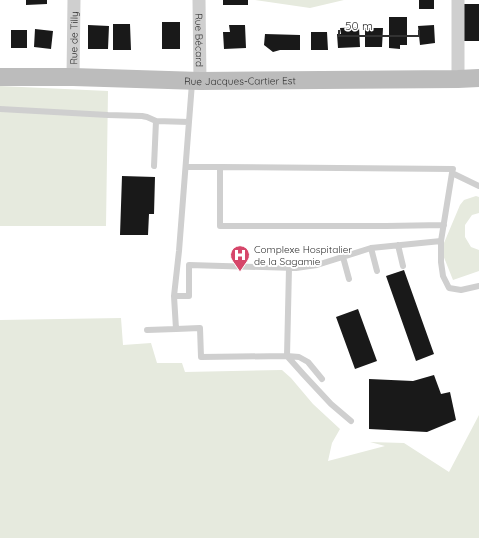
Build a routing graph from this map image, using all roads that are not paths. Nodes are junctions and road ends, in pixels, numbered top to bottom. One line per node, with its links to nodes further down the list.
1 (74, 0): 5 (street, Rue de Tilly)
2 (199, 0): 8 (street, Rue Bécard)
3 (458, 0): 7 (street)
4 (0, 77): 5 (main road, Rue Jacques-Cartier Est)
5 (73, 77): 8 (main road, Rue Jacques-Cartier Est)
6 (479, 78): 7 (main road, Rue Jacques-Cartier Est)
7 (458, 79): 8 (main road, Rue Jacques-Cartier Est)
8 (196, 81): 11 (lane)
9 (0, 109): 10 (lane)
10 (156, 121): 11 (lane); 12 (lane)
11 (189, 122): 13 (lane)
12 (154, 166)
13 (186, 167): 14 (lane); 27 (lane)
14 (220, 167): 15 (lane); 17 (lane)
15 (453, 168)
16 (479, 186): 17 (lane)
17 (444, 225): 18 (lane)
18 (441, 241): 19 (lane); 26 (lane)
19 (398, 245): 20 (lane); 22 (lane)
20 (371, 248): 21 (lane); 24 (lane)
21 (343, 257): 23 (lane); 25 (lane)
22 (403, 266)
23 (288, 268): 27 (lane); 30 (lane)
24 (377, 271)
25 (349, 279)
26 (479, 286)
27 (174, 296): 28 (lane)
28 (176, 329): 29 (lane); 30 (lane)
29 (147, 330)
30 (287, 356): 31 (lane); 32 (lane)
31 (322, 379)
32 (351, 421)

